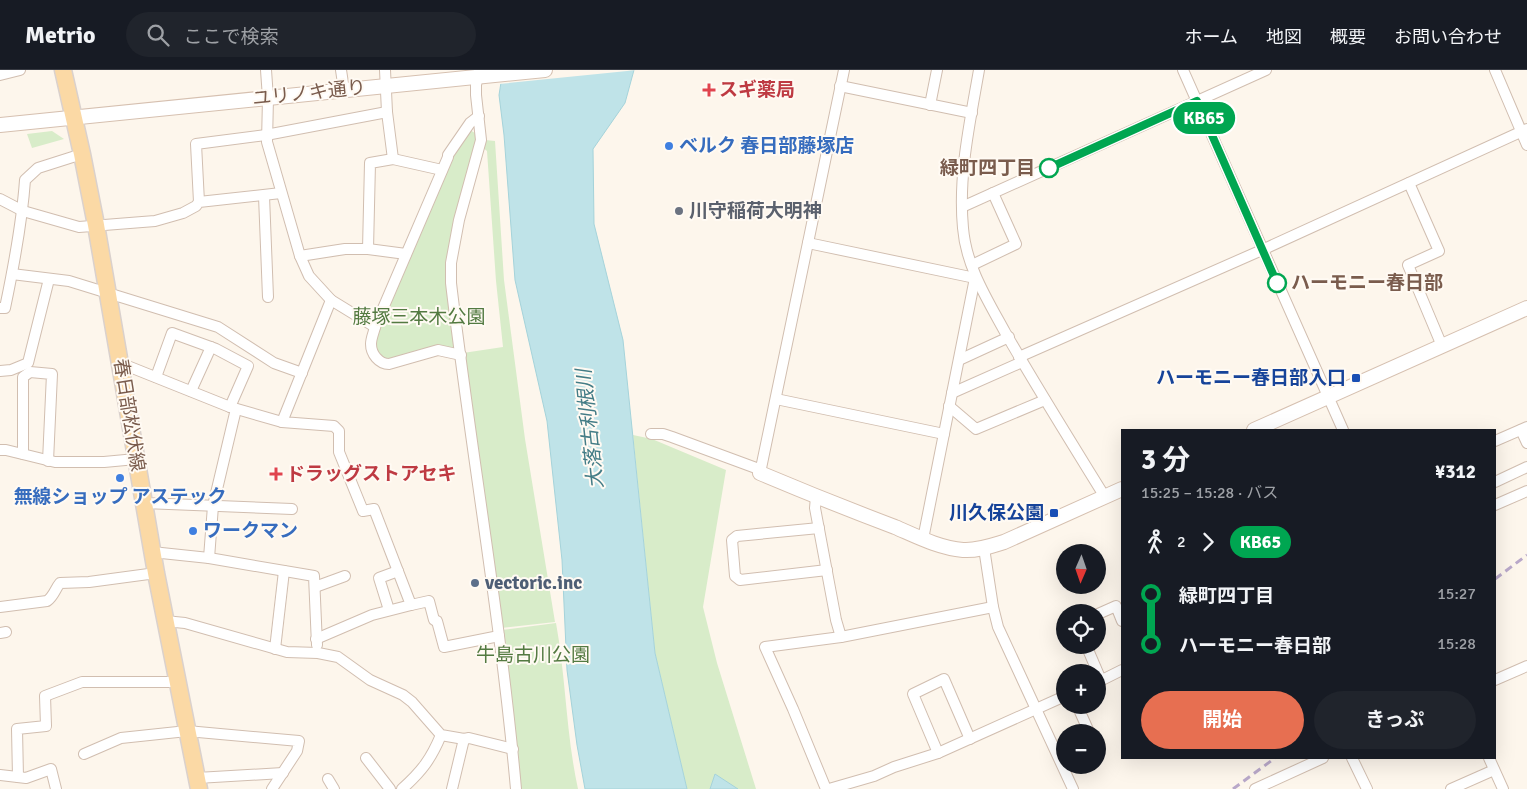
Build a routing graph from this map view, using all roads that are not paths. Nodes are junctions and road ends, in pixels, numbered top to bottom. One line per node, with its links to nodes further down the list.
1 (20, 70): 14 (street)
2 (63, 70): 24 (main road, 春日部松伏線)
3 (266, 70): 18 (street)
4 (342, 70): 17 (street)
5 (385, 70): 15 (street)
6 (545, 70): 13 (street, ユリノキ通り)
7 (844, 70): 16 (street)
8 (937, 70): 20 (street)
9 (979, 70): 22 (street)
10 (1183, 70): 19 (street)
11 (1266, 70): 19 (street)
12 (1494, 70): 26 (street)
13 (479, 74): 15 (street, ユリノキ通り); 23 (street)
14 (0, 75)
15 (386, 85): 17 (street, ユリノキ通り); 21 (street)
16 (840, 86): 20 (street); 41 (street)
17 (344, 90): 18 (street, ユリノキ通り)
18 (268, 98): 24 (street, ユリノキ通り); 27 (street)
19 (1197, 101): 34 (street); 43 (street)
20 (930, 105): 22 (street)
21 (387, 112): 27 (street); 30 (street)
22 (972, 113): 38 (street)
23 (479, 116): 31 (street); 59 (street)
24 (73, 118): 25 (street, ユリノキ通り); 29 (main road, 春日部松伏線)
25 (1, 125)
26 (1524, 130): 28 (street); 32 (street)
27 (266, 135): 33 (street); 37 (street)
28 (1527, 146)
29 (82, 154): 39 (street); 40 (main road, 春日部松伏線)
30 (393, 159): 31 (street); 42 (street)
31 (442, 170): 44 (street)
32 (1409, 184): 43 (street); 57 (street)
33 (281, 194): 35 (street); 45 (street)
34 (993, 194): 38 (street); 46 (street)
35 (264, 196): 37 (street); 51 (street)
36 (0, 199): 39 (street)
37 (199, 202): 40 (street)
38 (962, 207): 46 (street)
39 (23, 211): 40 (street); 47 (street)
40 (96, 225): 50 (main road, 春日部松伏線)
41 (808, 243): 48 (street); 69 (street)
42 (368, 249): 44 (street); 45 (street)
43 (1262, 250): 60 (street); 68 (street)
44 (406, 254): 55 (street)
45 (300, 256): 52 (street)
46 (972, 265): 48 (street)
47 (12, 274): 49 (street); 53 (street)
48 (975, 278): 56 (street); 61 (street)
49 (49, 279): 50 (street); 63 (street)
50 (108, 294): 62 (main road, 春日部松伏線); 64 (street)
51 (268, 297)
52 (331, 300): 55 (street); 64 (street)
53 (0, 308)
54 (1527, 308): 57 (street)
55 (375, 327): 59 (street)
56 (1008, 338): 60 (street); 61 (street)
57 (1442, 346): 68 (street)
58 (211, 347): 65 (street); 66 (street); 72 (street)
59 (461, 355): 114 (street)
60 (1021, 359): 67 (street); 70 (street)
61 (959, 360): 67 (street)
62 (120, 364): 65 (street); 84 (main road, 春日部松伏線)
63 (0, 371)
64 (302, 373): 73 (street)
65 (156, 377): 66 (street)
66 (191, 391): 72 (street)
67 (952, 393): 71 (street)
68 (1328, 397): 75 (street); 76 (street)
69 (776, 399): 78 (street); 86 (street)
70 (1045, 400): 71 (street); 91 (street)
71 (949, 406): 78 (street)
72 (233, 408): 73 (street); 94 (street)
73 (282, 422): 103 (street)
74 (1524, 428): 79 (street); 80 (street)
75 (1256, 429)
76 (1343, 429)
77 (651, 434): 86 (street)
78 (944, 434): 97 (street)
79 (1496, 441)
80 (1527, 443)
81 (0, 450): 82 (street)
82 (23, 454): 83 (street); 83 (street)
83 (48, 460): 84 (street)
84 (136, 460): 92 (main road, 春日部松伏線)
85 (1527, 467): 87 (street)
86 (760, 474): 90 (street)
87 (1496, 482)
88 (1121, 489): 91 (street)
89 (1527, 491): 93 (street)
90 (816, 497): 96 (street); 97 (street)
91 (1105, 497): 98 (street)
92 (144, 503): 94 (street); 99 (main road, 春日部松伏線)
93 (1496, 505)
94 (213, 506): 95 (street); 100 (street)
95 (292, 509)
96 (819, 528): 101 (street); 101 (street)
97 (923, 538): 98 (street)
98 (984, 548): 109 (street)
99 (152, 552): 100 (street); 104 (main road, 春日部松伏線)
100 (208, 558): 102 (street)
101 (827, 570): 115 (street)
102 (284, 571): 106 (street); 117 (street)
103 (398, 571): 107 (street); 110 (street)
104 (156, 573): 108 (street); 113 (main road, 春日部松伏線)
105 (345, 576): 106 (street)
106 (315, 587): 116 (street)
107 (411, 605): 110 (street); 114 (street)
108 (0, 607)
109 (993, 607): 115 (street); 125 (street)
110 (389, 610): 116 (street)
111 (1106, 610): 112 (street)
112 (1121, 618)
113 (165, 621): 117 (street); 123 (main road, 春日部松伏線)
114 (499, 636): 131 (street)
115 (841, 637): 154 (street)
116 (316, 639): 118 (street)
117 (275, 649): 118 (street)
118 (318, 653): 127 (street)
119 (1527, 666): 122 (street)
120 (1121, 670): 121 (street)
121 (1106, 678)
122 (1496, 680)
123 (177, 682): 126 (main road, 春日部松伏線); 142 (street)
124 (1056, 700): 125 (street)
125 (1037, 709): 129 (street); 130 (street)
126 (187, 732): 133 (street); 139 (street); 144 (main road, 春日部松伏線)
127 (442, 734): 128 (street); 145 (street)
128 (464, 739): 131 (street); 152 (street)
129 (970, 739): 132 (street); 132 (street)
130 (1056, 748)
131 (513, 749): 153 (street)
132 (938, 753): 154 (street)
133 (84, 754)
134 (366, 758): 150 (street)
135 (1322, 759): 146 (street)
136 (1352, 759): 157 (street)
137 (1489, 759): 138 (street)
138 (1494, 770): 158 (street); 159 (street)
139 (283, 773): 144 (street); 148 (street)
140 (1067, 774): 155 (street)
141 (0, 775): 142 (street)
142 (18, 777): 147 (street)
143 (328, 779): 149 (street)
144 (198, 784)
145 (414, 784): 151 (street)
146 (1269, 786): 156 (street)
147 (56, 789)
148 (272, 789)
149 (334, 789)
150 (390, 789)
151 (402, 789)
152 (452, 789)
153 (516, 789)
154 (827, 789)
155 (1073, 789)
156 (1254, 789)
157 (1367, 789)
158 (1451, 789)
159 (1503, 789)

